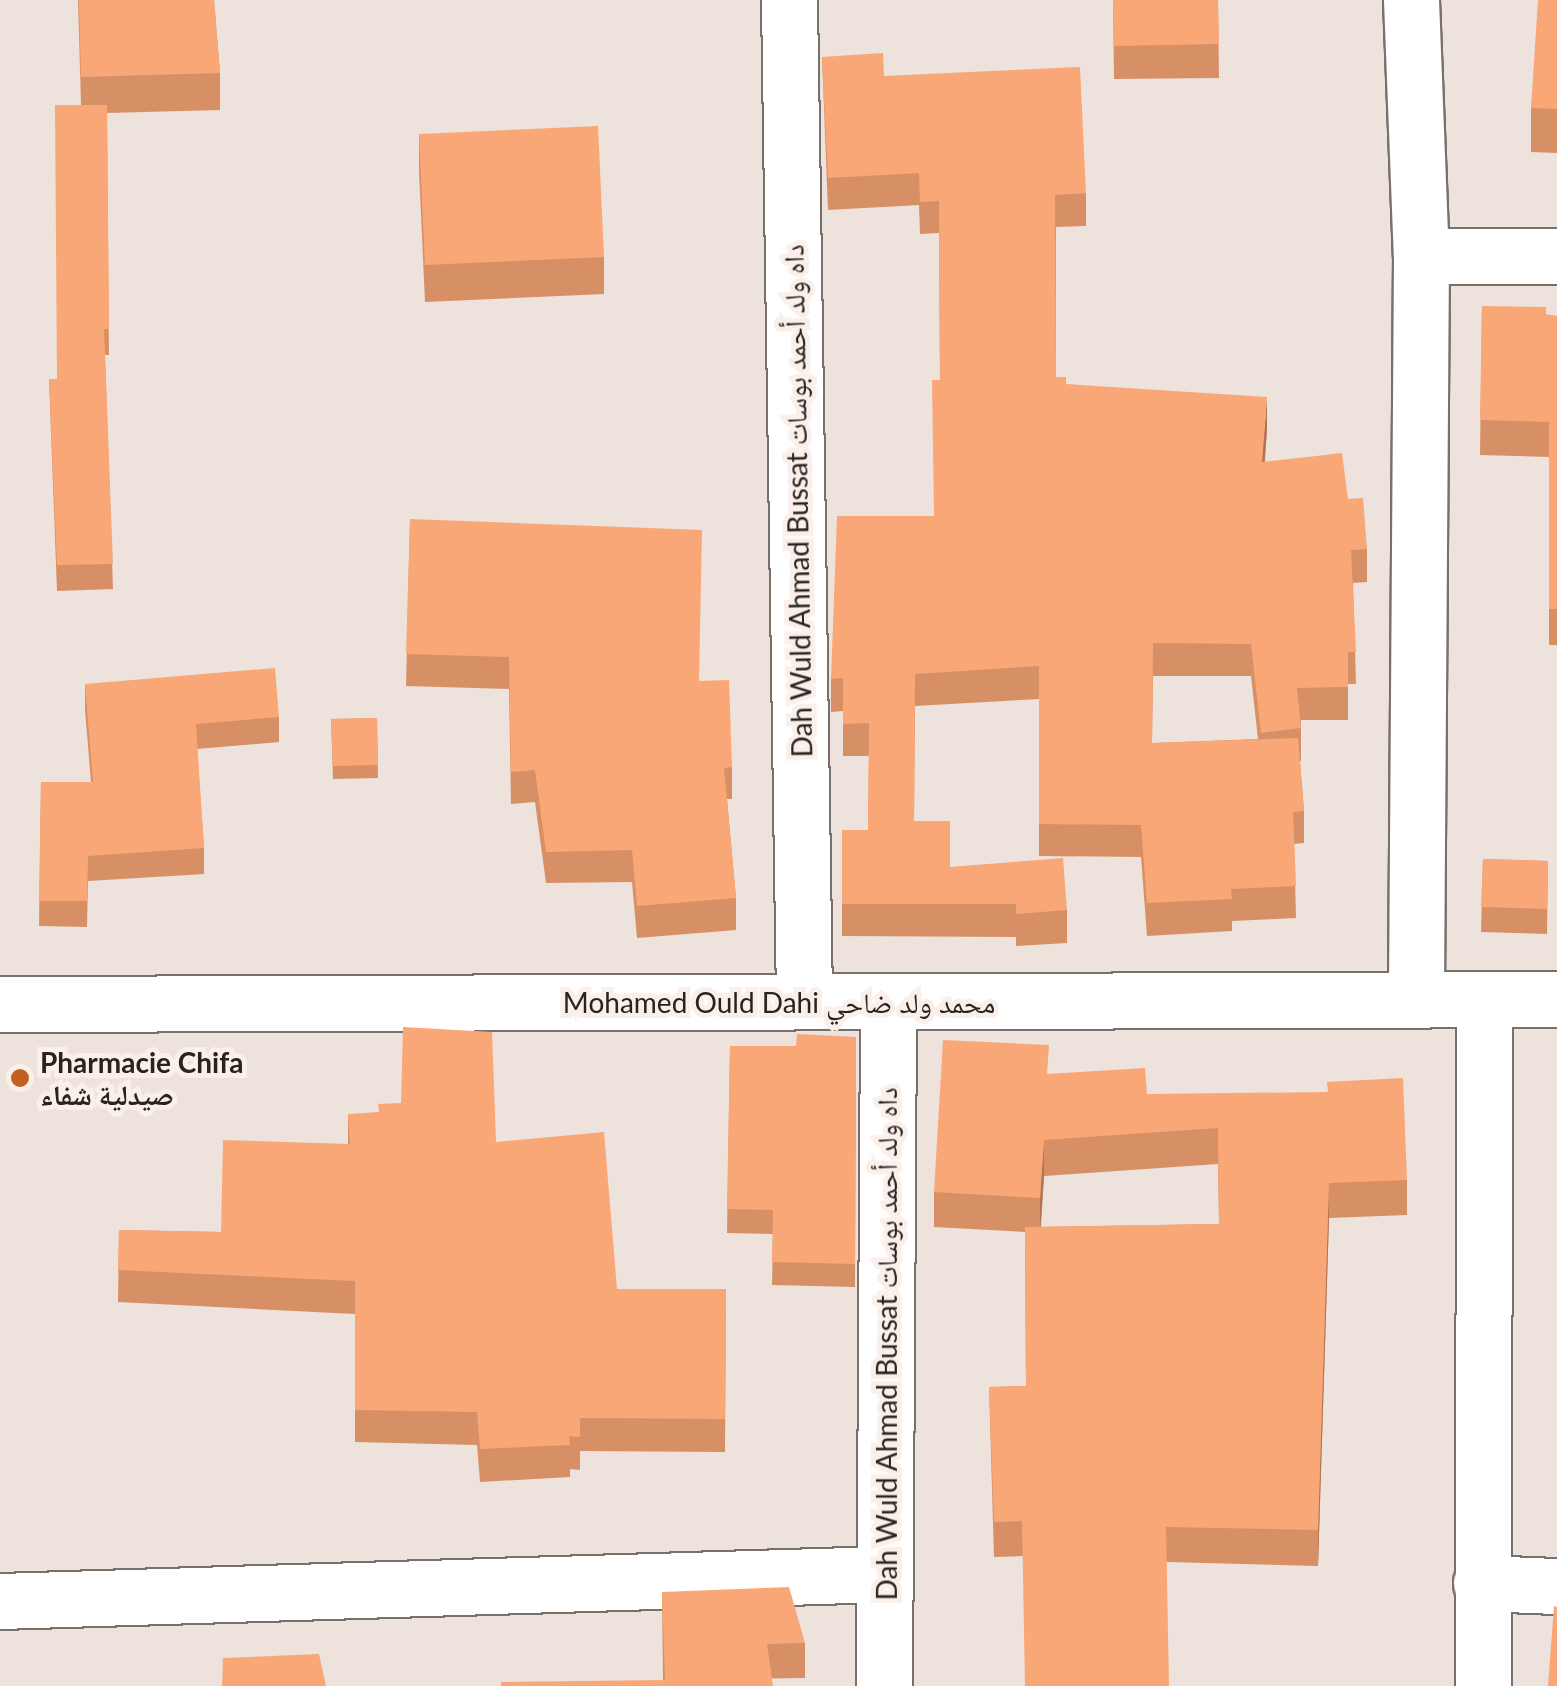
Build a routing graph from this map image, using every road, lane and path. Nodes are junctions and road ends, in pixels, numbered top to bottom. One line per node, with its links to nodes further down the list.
1 (789, 0): 8 (street, Dah Wuld Ahmad Bussat داه ولد أحمد بوسات)
2 (1410, 0): 3 (street)
3 (1421, 256): 4 (street); 6 (street)
4 (1557, 256)
5 (1557, 998): 7 (street, Mohamed Ould Dahi محمد ولد ضاحي)
6 (1416, 1000): 7 (street, Mohamed Ould Dahi محمد ولد ضاحي); 9 (street, Mohamed Ould Dahi محمد ولد ضاحي)
7 (1484, 1000): 12 (street)
8 (804, 1002): 9 (street, Mohamed Ould Dahi محمد ولد ضاحي); 10 (street, Mohamed Ould Dahi محمد ولد ضاحي)
9 (888, 1002): 11 (street, Dah Wuld Ahmad Bussat داه ولد أحمد بوسات)
10 (0, 1004)
11 (884, 1574): 14 (street); 15 (street, Dah Wuld Ahmad Bussat داه ولد أحمد بوسات)
12 (1480, 1583): 13 (street); 16 (street)
13 (1557, 1586)
14 (0, 1600)
15 (884, 1686)
16 (1484, 1686)

